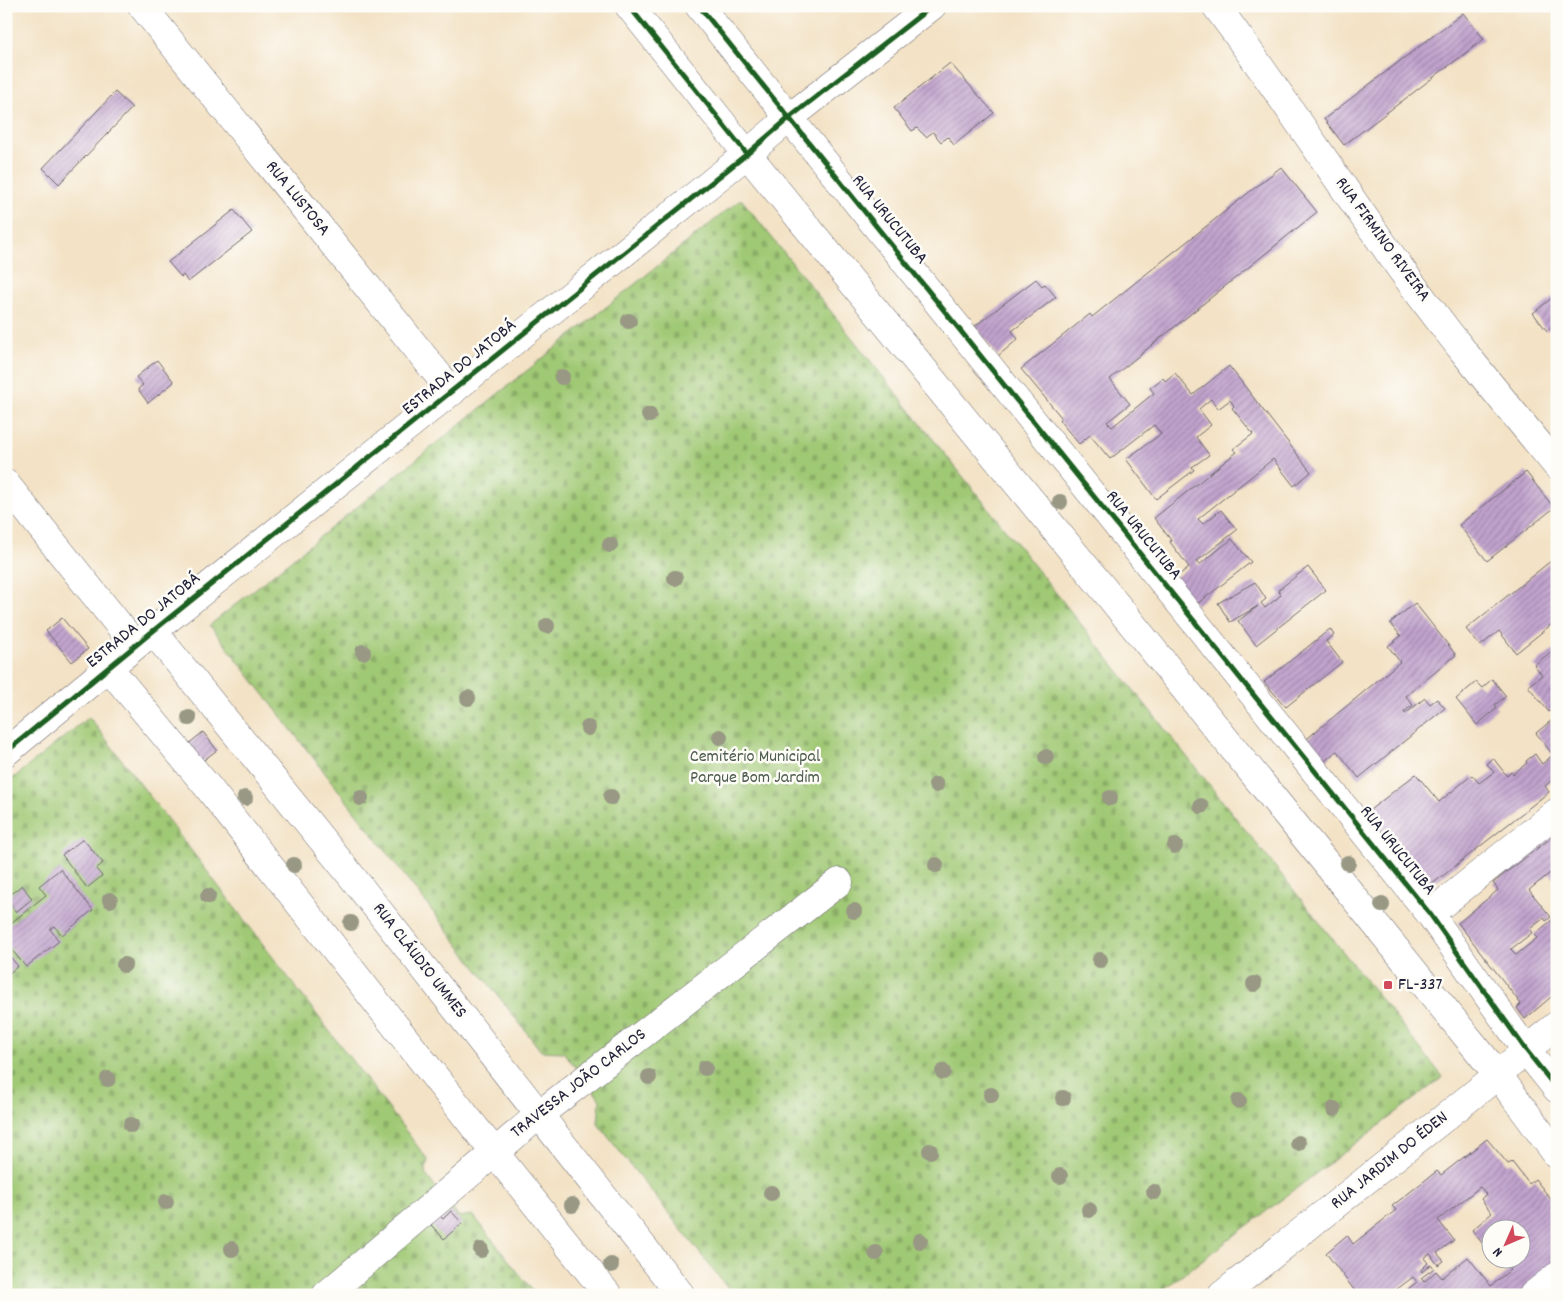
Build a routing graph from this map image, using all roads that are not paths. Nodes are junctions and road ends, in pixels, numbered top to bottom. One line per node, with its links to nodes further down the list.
1 (142, 6): 8 (street, RUA LUSTOSA)
2 (630, 6): 7 (street)
3 (699, 6): 6 (street, RUA URUCUTUBA)
4 (932, 6): 6 (street, ESTRADA DO JATOBÁ)
5 (1216, 6): 9 (street, RUA FIRMINO RIVEIRA)
6 (789, 118): 7 (street, ESTRADA DO JATOBÁ); 16 (street, RUA URUCUTUBA)
7 (747, 154): 8 (street, ESTRADA DO JATOBÁ); 19 (street)
8 (452, 392): 11 (street, ESTRADA DO JATOBÁ)
9 (1557, 466)
10 (6, 484): 11 (street, RUA CLÁUDIO UMMES)
11 (144, 638): 12 (street, ESTRADA DO JATOBÁ); 21 (street, RUA CLÁUDIO UMMES)
12 (108, 667): 13 (street, ESTRADA DO JATOBÁ); 22 (street)
13 (6, 752)
14 (1557, 812): 16 (street)
15 (839, 882): 21 (street, TRAVESSA JOÃO CARLOS)
16 (1430, 914): 18 (street, RUA URUCUTUBA)
17 (1557, 1025): 18 (street, RUA JARDIM DO ÉDEN)
18 (1526, 1050): 19 (street, RUA JARDIM DO ÉDEN); 20 (street, RUA URUCUTUBA)
19 (1498, 1075): 23 (street); 28 (street, RUA JARDIM DO ÉDEN)
20 (1557, 1089)
21 (540, 1114): 22 (street, TRAVESSA JOÃO CARLOS); 27 (street, RUA CLÁUDIO UMMES)
22 (494, 1152): 25 (street, TRAVESSA JOÃO CARLOS); 26 (street)
23 (1557, 1155)
24 (1557, 1276): 29 (street)
25 (326, 1295)
26 (608, 1295)
27 (681, 1295)
28 (1222, 1295)
29 (1533, 1295)

